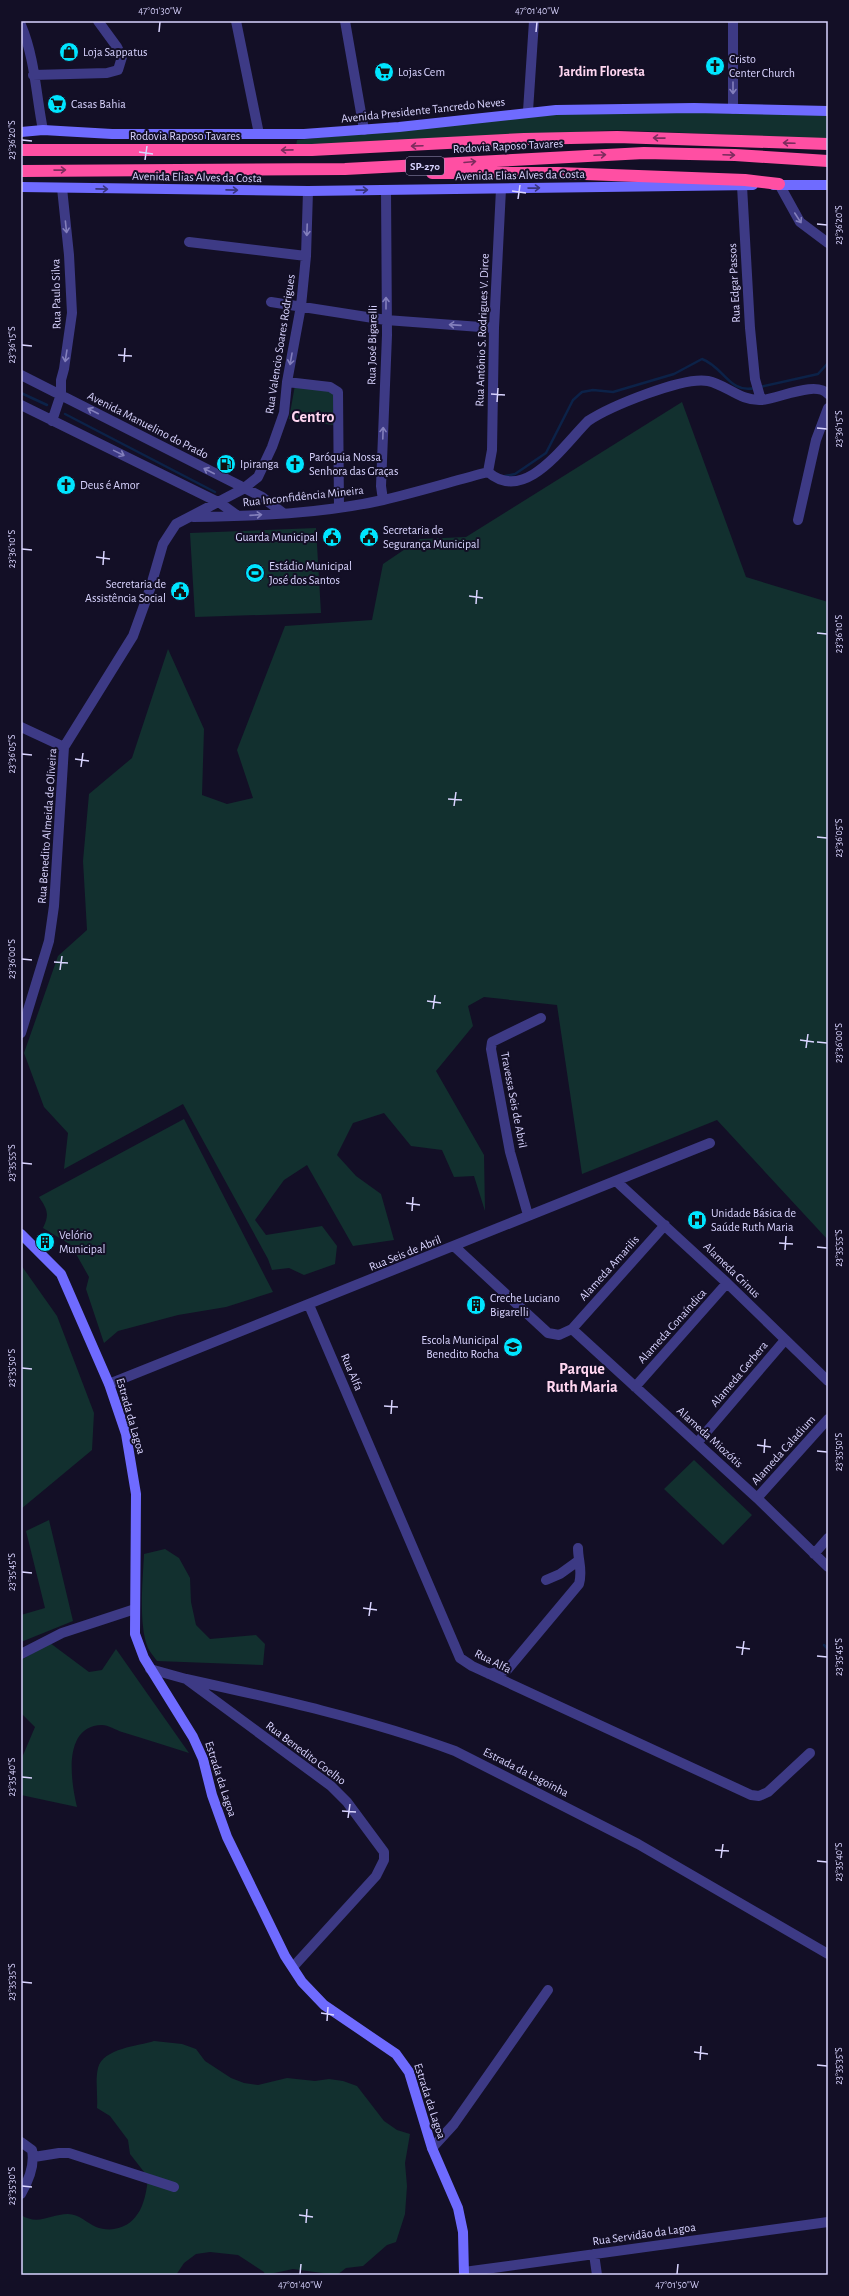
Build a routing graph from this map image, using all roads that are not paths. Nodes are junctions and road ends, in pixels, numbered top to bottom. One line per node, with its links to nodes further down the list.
1 (98, 21): 7 (street)
2 (236, 21): 14 (street)
3 (345, 21): 12 (street)
4 (534, 21): 10 (street)
5 (733, 21): 8 (street, one-way to 8)
6 (21, 25): 7 (street)
7 (33, 75): 11 (street)
8 (732, 109): 9 (main road, Avenida Presidente Tancredo Neves); 10 (main road, Avenida Presidente Tancredo Neves)
9 (828, 111)
10 (528, 112): 12 (main road, Avenida Presidente Tancredo Neves)
11 (43, 130): 13 (main road, Avenida Presidente Tancredo Neves); 14 (main road, Avenida Presidente Tancredo Neves)
12 (364, 130): 14 (main road, Avenida Presidente Tancredo Neves)
13 (21, 132)
14 (259, 134)
15 (828, 144): 16 (highway, Rodovia Raposo Tavares / SP-270, one-way to 16)
16 (21, 150)
17 (828, 161): 19 (highway, Rodovia Raposo Tavares / SP-270, one-way to 17)
18 (21, 170): 19 (highway, Rodovia Raposo Tavares / SP-270, one-way to 19)
19 (265, 170): 20 (highway)
20 (779, 184): 21 (main road, Avenida Elias Alves da Costa); 22 (main road, Avenida Elias Alves da Costa); 29 (street, one-way to 29)
21 (828, 185)
22 (742, 186): 25 (main road, Avenida Elias Alves da Costa, one-way to 22); 39 (street, Rua Edgar Passos)
23 (21, 187): 24 (main road, Avenida Elias Alves da Costa)
24 (62, 188): 27 (main road, Avenida Elias Alves da Costa, one-way to 27); 37 (street, Rua Paulo Silva, one-way to 37)
25 (501, 189): 26 (main road, Avenida Elias Alves da Costa); 34 (street, Rua Antônio S. Rodrigues V. Dirce)
26 (386, 190): 27 (main road, Avenida Elias Alves da Costa, one-way to 26); 33 (street, Rua José Bigarelli, one-way to 26)
27 (308, 191): 30 (street, Rua Valencio Soares Rodrigues, one-way to 30)
28 (189, 242): 30 (street)
29 (828, 243)
30 (306, 256): 32 (street, Rua Valencio Soares Rodrigues)
31 (271, 302): 32 (street)
32 (300, 306): 33 (street); 36 (street, Rua Valencio Soares Rodrigues, one-way to 36)
33 (386, 320): 34 (street, one-way to 33); 45 (street, Rua José Bigarelli, one-way to 33)
34 (494, 328): 43 (street, Rua Antônio S. Rodrigues V. Dirce)
35 (21, 375): 37 (street, Avenida Manuelino do Prado)
36 (287, 382): 44 (street, Rua Valencio Soares Rodrigues); 47 (street)
37 (61, 394): 42 (street, Rua Paulo Silva); 44 (street, Avenida Manuelino do Prado, one-way to 37)
38 (828, 394): 39 (street)
39 (759, 396): 43 (street)
40 (21, 405): 42 (street)
41 (828, 408): 51 (street)
42 (52, 421): 46 (street, one-way to 46)
43 (488, 472): 45 (street, Rua Inconfidência Mineira)
44 (243, 489): 46 (street, Rua Valencio Soares Rodrigues); 48 (street, Avenida Manuelino do Prado)
45 (383, 500): 47 (street, Rua Inconfidência Mineira)
46 (220, 502): 49 (street); 50 (street, Rua Benedito Almeida de Oliveira)
47 (339, 508): 48 (street, Rua Inconfidência Mineira)
48 (283, 512): 49 (street, Rua Inconfidência Mineira, one-way to 48)
49 (238, 516): 50 (street, Rua Inconfidência Mineira)
50 (189, 517): 53 (street, Rua Benedito Almeida de Oliveira)
51 (798, 520)
52 (21, 727): 53 (street)
53 (64, 747): 55 (street, Rua Benedito Almeida de Oliveira)
54 (541, 1018): 59 (street, Travessa Seis de Abril)
55 (23, 1020): 56 (street, Rua Benedito Almeida de Oliveira)
56 (21, 1033)
57 (710, 1143): 58 (street, Rua Seis de Abril)
58 (616, 1181): 59 (street, Rua Seis de Abril); 60 (street, Alameda Crinus)
59 (528, 1215): 62 (street, Rua Seis de Abril)
60 (665, 1225): 63 (street, Alameda Crinus); 65 (street, Alameda Amarilis)
61 (21, 1234): 68 (main road, Estrada da Lagoa)
62 (455, 1247): 64 (street, Rua Seis de Abril); 65 (street)
63 (727, 1283): 66 (street, Alameda Crinus); 69 (street, Alameda Conaíndica)
64 (309, 1306): 68 (street, Rua Seis de Abril); 82 (street, Rua Alfa)
65 (572, 1328): 69 (street, Alameda Miozótis)
66 (785, 1340): 67 (street, Alameda Crinus); 71 (street, Alameda Gerbera)
67 (828, 1381)
68 (109, 1384): 79 (main road, Estrada da Lagoa)
69 (635, 1387): 71 (street, Alameda Miozótis)
70 (828, 1419): 72 (street, Alameda Caladium)
71 (697, 1443): 72 (street, Alameda Miozótis)
72 (757, 1498): 75 (street, Alameda Miozótis)
73 (828, 1538): 75 (street)
74 (578, 1548): 76 (street)
75 (814, 1554): 77 (street, Alameda Miozótis)
76 (578, 1561): 78 (street); 82 (street)
77 (828, 1567)
78 (546, 1580)
79 (136, 1609): 80 (street); 81 (main road, Estrada da Lagoa)
80 (21, 1654)
81 (150, 1669): 83 (street, Rua Benedito Coelho); 86 (main road, Estrada da Lagoa)
82 (489, 1674): 84 (street, Rua Alfa)
83 (186, 1679): 85 (street, Estrada da Lagoinha); 86 (street, Rua Benedito Coelho)
84 (810, 1754)
85 (828, 1954)
86 (293, 1967): 89 (main road, Estrada da Lagoa)
87 (548, 1990): 89 (street)
88 (21, 2142): 90 (street)
89 (432, 2148): 95 (main road, Estrada da Lagoa)
90 (34, 2157): 91 (street); 92 (street)
91 (174, 2187)
92 (21, 2194)
93 (828, 2222): 94 (street, Rua Servidão da Lagoa)
94 (594, 2254): 95 (street, Rua Servidão da Lagoa); 96 (street)
95 (464, 2274)
96 (597, 2275)

